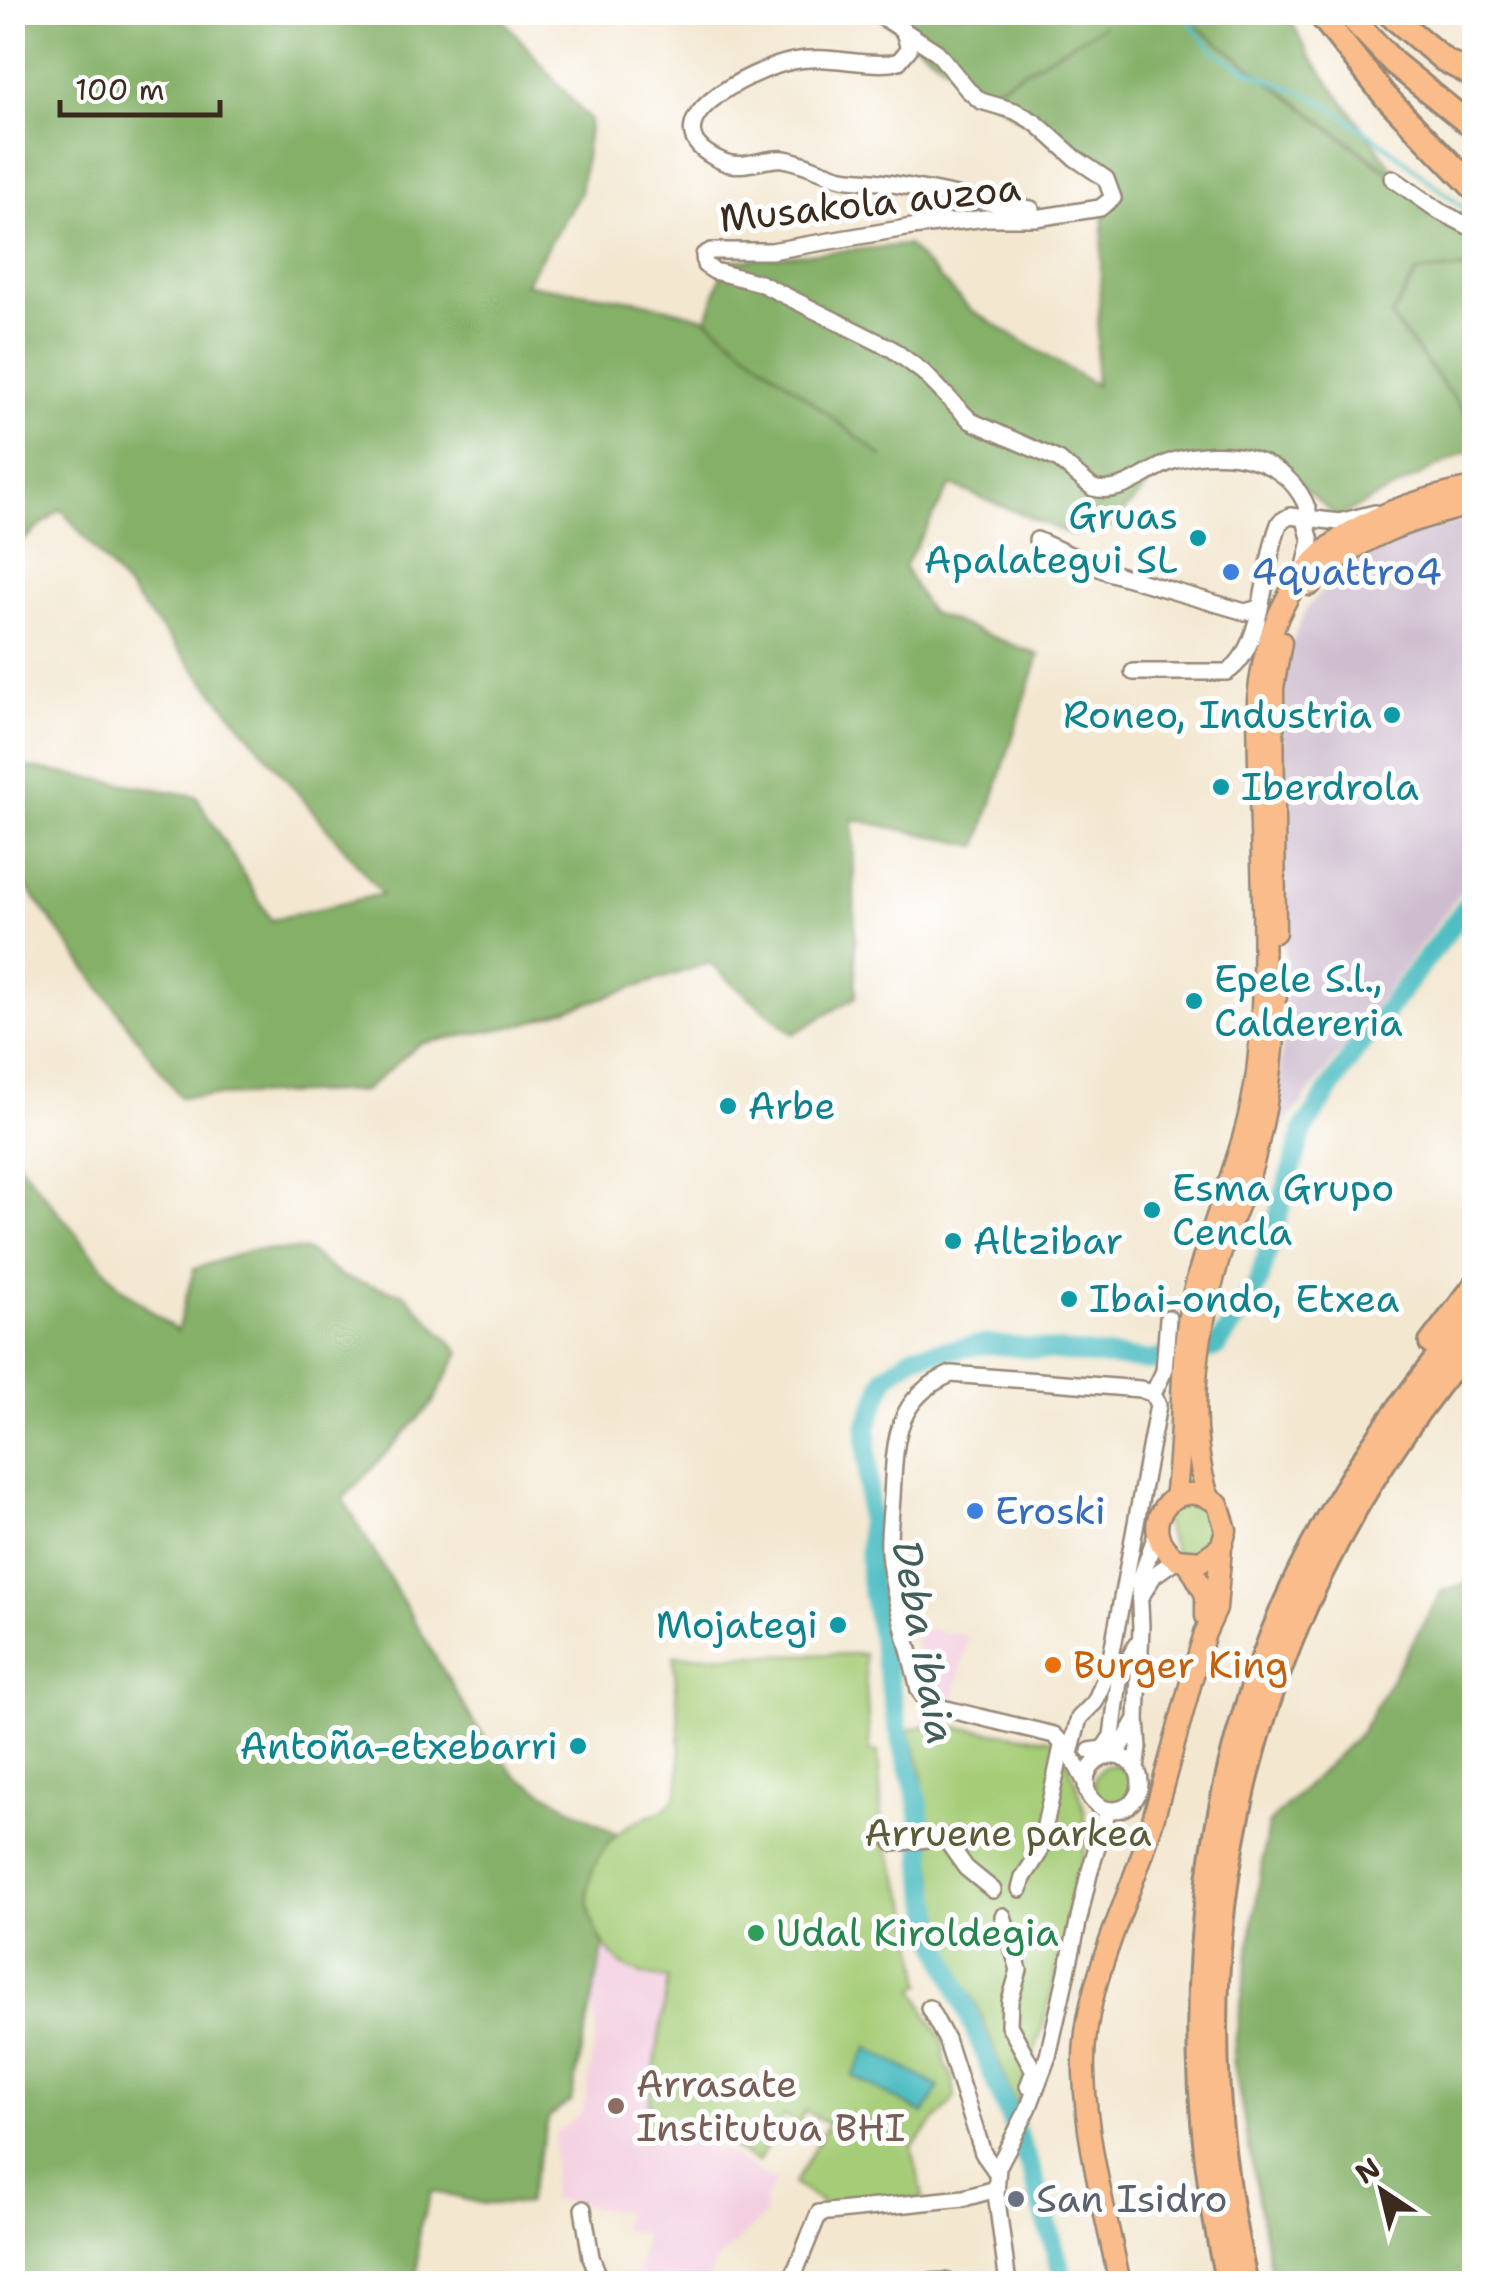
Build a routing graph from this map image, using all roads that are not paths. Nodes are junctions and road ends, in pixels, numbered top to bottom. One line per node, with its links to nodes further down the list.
1 (875, 12): 5 (street, Musakola auzoa)
2 (1318, 12): 9 (highway)
3 (1346, 12): 7 (highway)
4 (1387, 12): 6 (highway)
5 (904, 32): 10 (street, Musakola auzoa); 10 (street, Musakola auzoa)
6 (1474, 76)
7 (1474, 128)
8 (1392, 178): 11 (street)
9 (1474, 188)
10 (1046, 215): 15 (street, Musakola auzoa)
11 (1474, 229)
12 (1474, 488): 14 (main road)
13 (1474, 504): 22 (main road)
14 (1404, 508): 15 (street); 17 (main road)
15 (1305, 520): 17 (street, Musakola auzoa); 18 (street)
16 (1036, 540): 18 (street)
17 (1304, 571): 22 (main road)
18 (1259, 608): 19 (street)
19 (1133, 672)
20 (1474, 1287): 34 (highway)
21 (1474, 1314): 34 (highway)
22 (1196, 1316): 26 (main road)
23 (1167, 1322): 26 (street)
24 (1474, 1341): 28 (highway)
25 (1474, 1363): 28 (highway)
26 (1181, 1375): 27 (street); 29 (main road); 30 (main road)
27 (1154, 1394): 38 (street); 40 (street)
28 (1434, 1394): 60 (highway)
29 (1175, 1497): 30 (main road); 31 (main road)
30 (1208, 1497): 32 (main road)
31 (1157, 1532): 33 (main road); 35 (street)
32 (1221, 1546): 33 (main road); 36 (main road)
33 (1182, 1560): 35 (street); 36 (main road)
34 (1305, 1562): 59 (highway)
35 (1141, 1596): 37 (street)
36 (1205, 1632): 58 (main road)
37 (1140, 1636): 39 (street); 41 (street)
38 (1095, 1702): 40 (street); 41 (street)
39 (1136, 1718): 41 (street); 42 (street)
40 (1067, 1748): 43 (street); 47 (street)
41 (1101, 1755): 42 (street); 43 (street)
42 (1136, 1768): 44 (street)
43 (1086, 1782): 44 (street)
44 (1108, 1810): 50 (street)
45 (898, 1843): 46 (street)
46 (992, 1890)
47 (1020, 1890)
48 (1003, 1916): 50 (street)
49 (929, 2008): 51 (street)
50 (1031, 2101): 51 (street)
51 (997, 2181): 54 (street); 57 (street)
52 (583, 2209): 53 (street)
53 (602, 2284)
54 (790, 2284)
55 (878, 2284): 56 (street)
56 (946, 2284)
57 (1008, 2284)
58 (1120, 2284)
59 (1228, 2284)
60 (1246, 2284)

